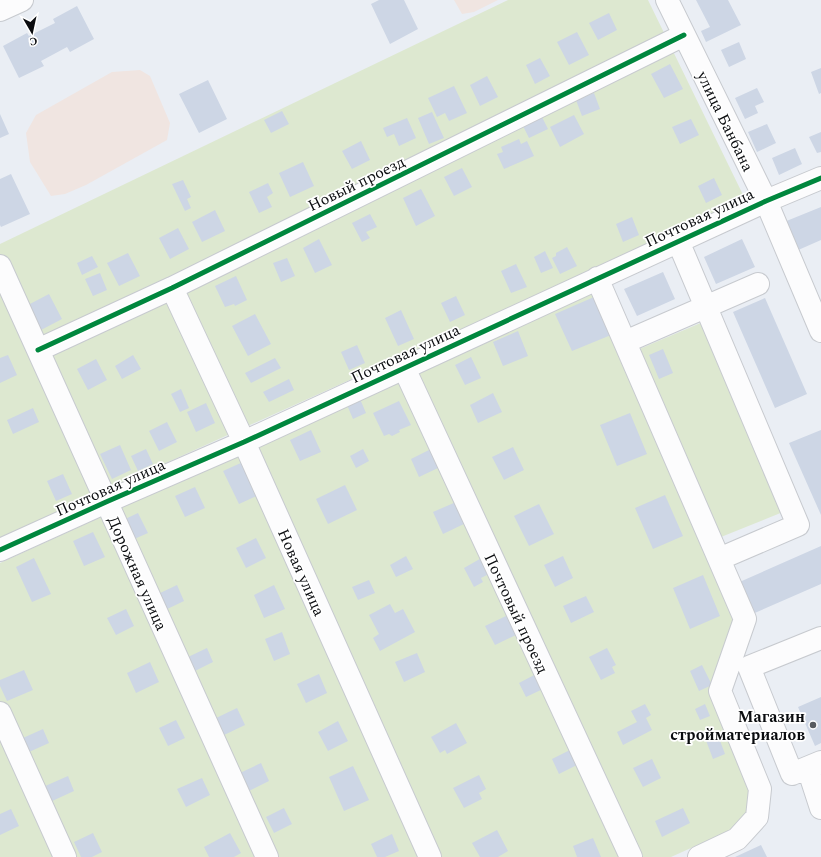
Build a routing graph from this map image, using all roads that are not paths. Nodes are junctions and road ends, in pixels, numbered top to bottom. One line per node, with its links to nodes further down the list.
1 (22, 0): 3 (street)
2 (667, 0): 4 (street, улица Банбана)
3 (0, 10)
4 (684, 35): 6 (street, улица Банбана); 11 (street, Новый проезд)
5 (821, 178): 6 (street, Почтовая улица)
6 (766, 201): 7 (street, Почтовая улица); 13 (street, улица Банбана)
7 (678, 241): 9 (street, Почтовая улица); 12 (street)
8 (0, 266): 15 (street, Дорожная улица)
9 (597, 278): 14 (street); 16 (street, Почтовая улица)
10 (758, 284): 12 (street)
11 (172, 288): 15 (street, Новый проезд); 17 (street, Новая улица)
12 (706, 306): 14 (street); 20 (street)
13 (821, 331)
14 (625, 342): 20 (street)
15 (38, 350): 18 (street, Дорожная улица)
16 (404, 368): 17 (street, Почтовая улица); 28 (street, Почтовый проезд)
17 (244, 442): 18 (street, Почтовая улица); 27 (street, Новая улица)
18 (106, 502): 19 (street, Почтовая улица); 26 (street, Дорожная улица)
19 (0, 550)
20 (719, 559): 29 (street)
21 (821, 638): 23 (street)
22 (0, 712): 25 (street)
23 (815, 765): 24 (street)
24 (821, 808)
25 (65, 857)
26 (267, 857)
27 (430, 857)
28 (631, 857)
29 (698, 857)

